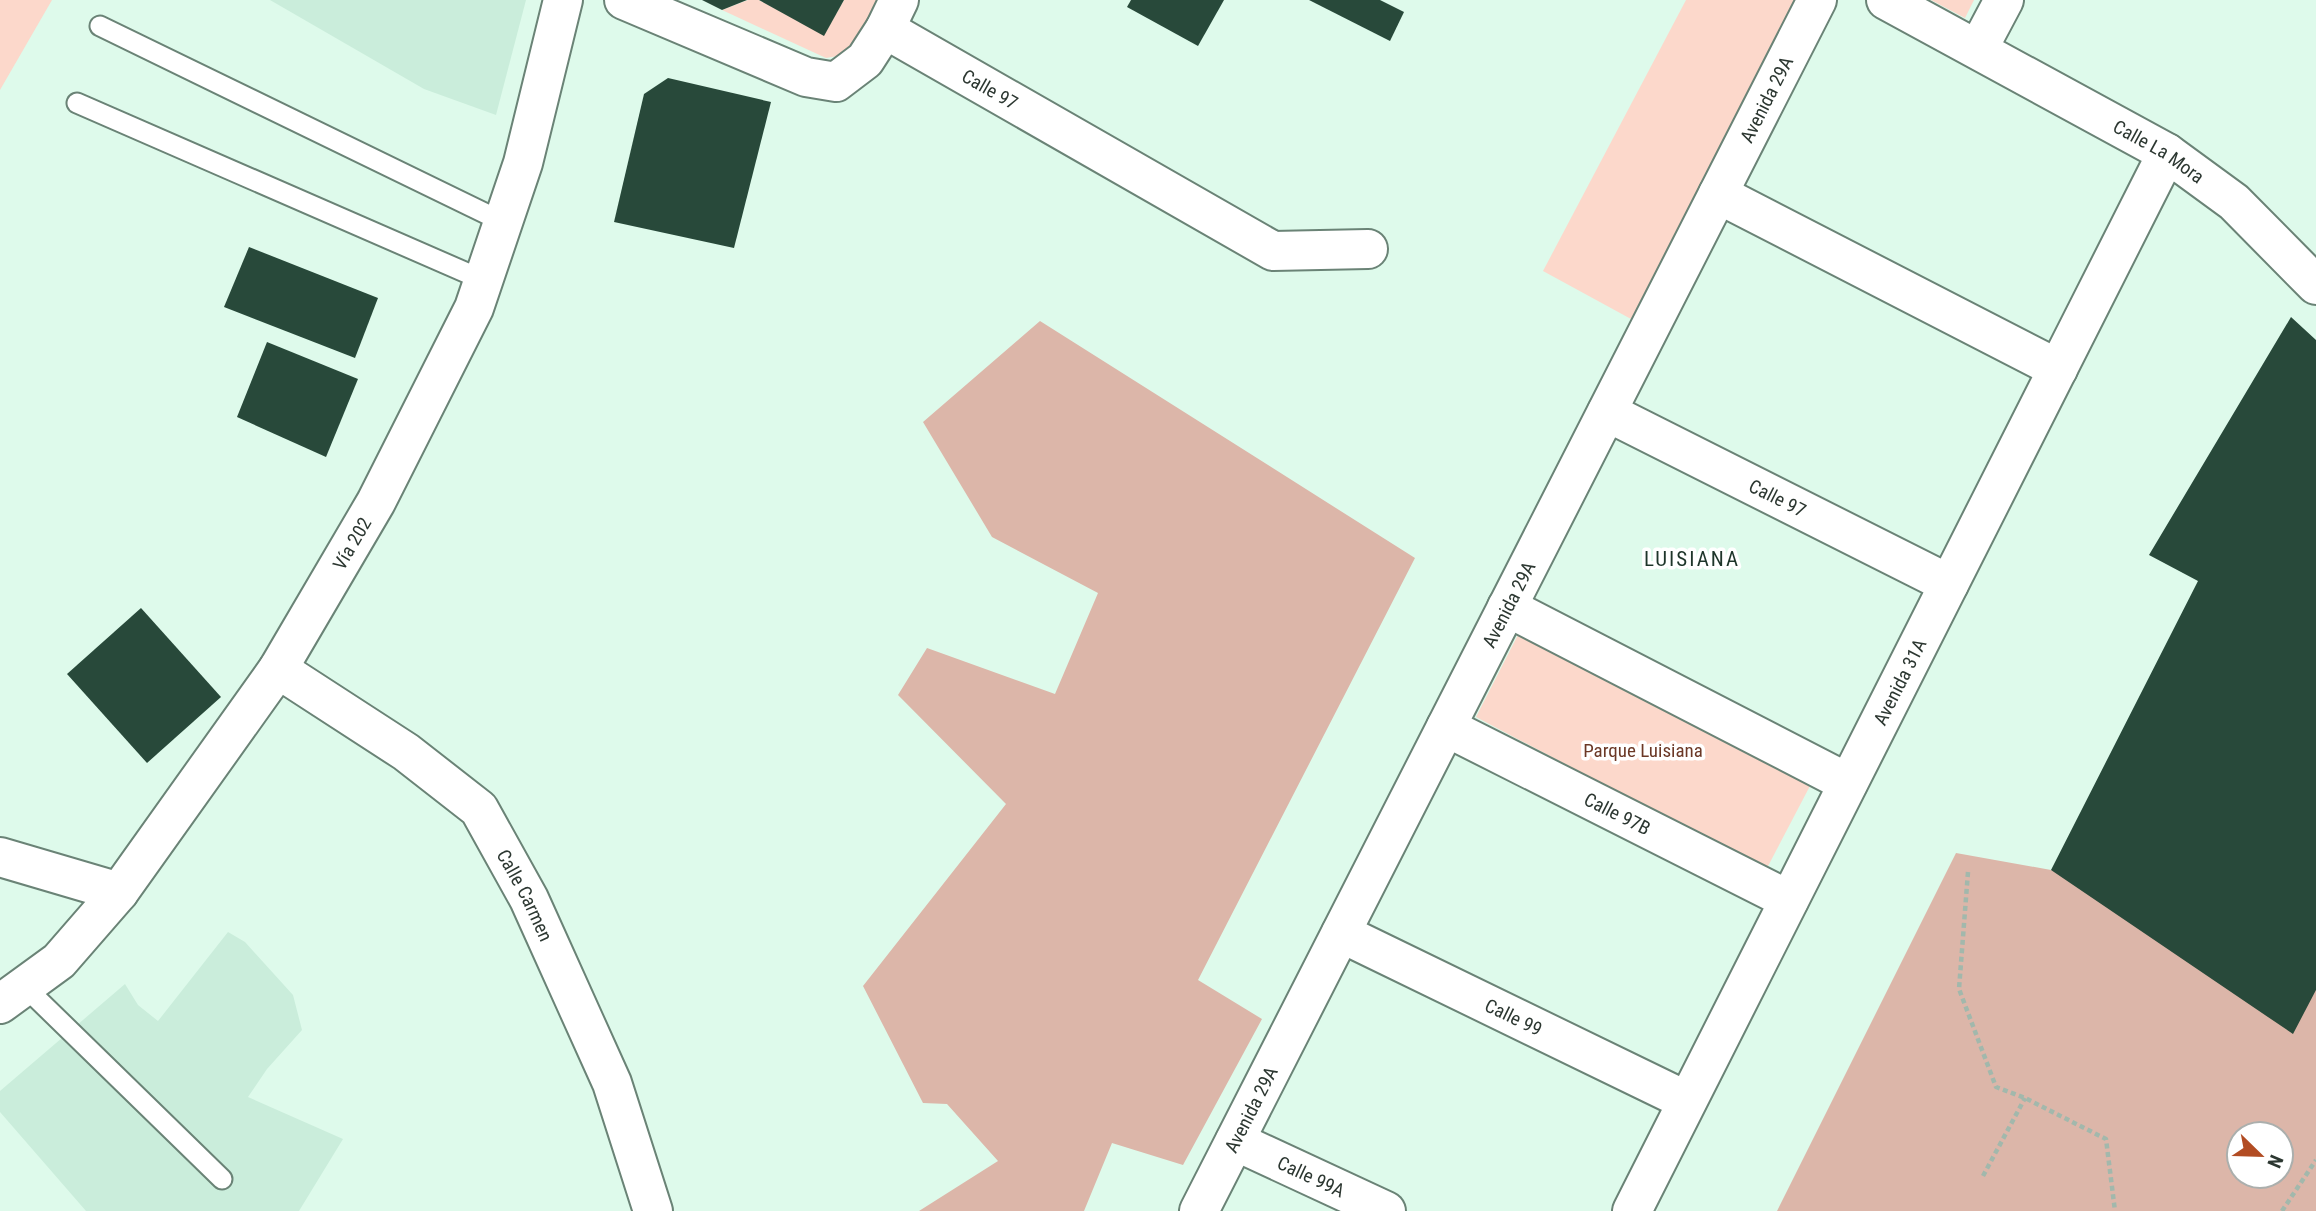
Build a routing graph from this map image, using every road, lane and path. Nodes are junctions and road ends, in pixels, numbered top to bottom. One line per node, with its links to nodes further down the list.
1 (562, 0): 12 (street, Vía 202)
2 (624, 0): 6 (street, Calle 97)
3 (1817, 0): 11 (street, Avenida 29A)
4 (1886, 0): 8 (street, Calle La Mora)
5 (2004, 0): 8 (street)
6 (892, 14): 13 (street, Calle 97)
7 (100, 26): 12 (lane)
8 (1978, 48): 10 (street, Calle La Mora)
9 (77, 103): 14 (lane)
10 (2167, 153): 15 (street, Calle La Mora); 16 (street, Avenida 31A)
11 (1718, 194): 16 (street); 17 (street, Avenida 29A)
12 (503, 222): 14 (street, Vía 202)
13 (1368, 249)
14 (484, 280): 20 (street, Vía 202)
15 (2316, 285)
16 (2058, 369): 18 (street, Avenida 31A)
17 (1607, 412): 18 (street, Calle 97); 19 (street, Avenida 29A)
18 (1949, 584): 22 (street, Avenida 31A)
19 (1507, 607): 21 (street, Avenida 29A); 22 (street)
20 (278, 669): 25 (street, Vía 202); 35 (street, Calle Carmen)
21 (1446, 727): 26 (street, Calle 97B); 27 (street, Avenida 29A)
22 (1848, 783): 26 (street, Avenida 31A)
23 (0, 857): 25 (street)
24 (1968, 872): 29 (path)
25 (119, 892): 28 (street, Vía 202)
26 (1789, 900): 30 (street, Avenida 31A)
27 (1341, 933): 30 (street, Calle 99); 31 (street, Avenida 29A)
28 (12, 995): 34 (lane)
29 (2025, 1098): 33 (path); 39 (path)
30 (1688, 1101): 38 (street, Avenida 31A)
31 (1235, 1141): 36 (street, Avenida 29A); 37 (street, Calle 99A)
32 (2316, 1160): 40 (path)
33 (1983, 1176)
34 (222, 1179)
35 (653, 1211)
36 (1199, 1211)
37 (1386, 1211)
38 (1632, 1211)
39 (2115, 1211)
40 (2282, 1211)

